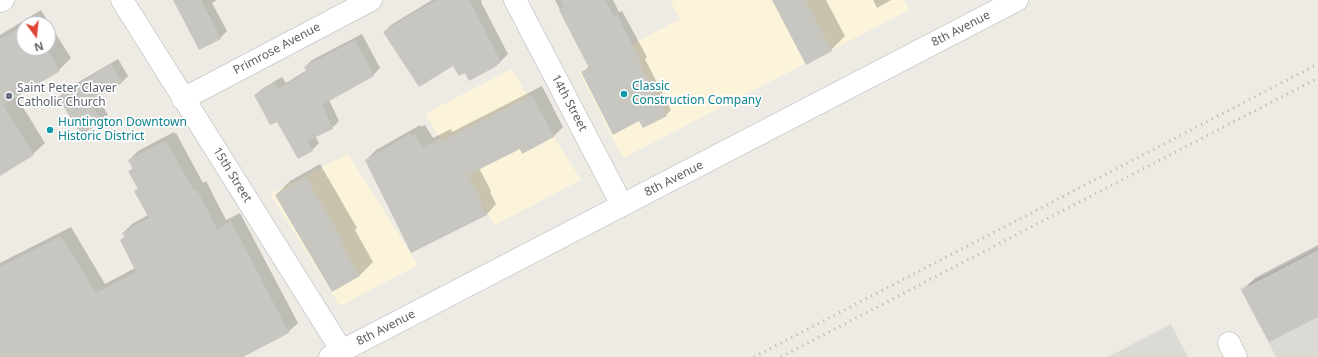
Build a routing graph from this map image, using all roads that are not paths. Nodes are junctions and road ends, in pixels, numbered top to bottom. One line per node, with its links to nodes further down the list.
1 (3, 0): 6 (street)
2 (122, 0): 7 (street, 15th Street)
3 (371, 0): 7 (street, Primrose Avenue)
4 (515, 0): 8 (street, 14th Street)
5 (1017, 0): 8 (street, 8th Avenue)
6 (0, 1)
7 (184, 99): 9 (street, 15th Street)
8 (622, 205): 9 (street, 8th Avenue)
9 (336, 354)

